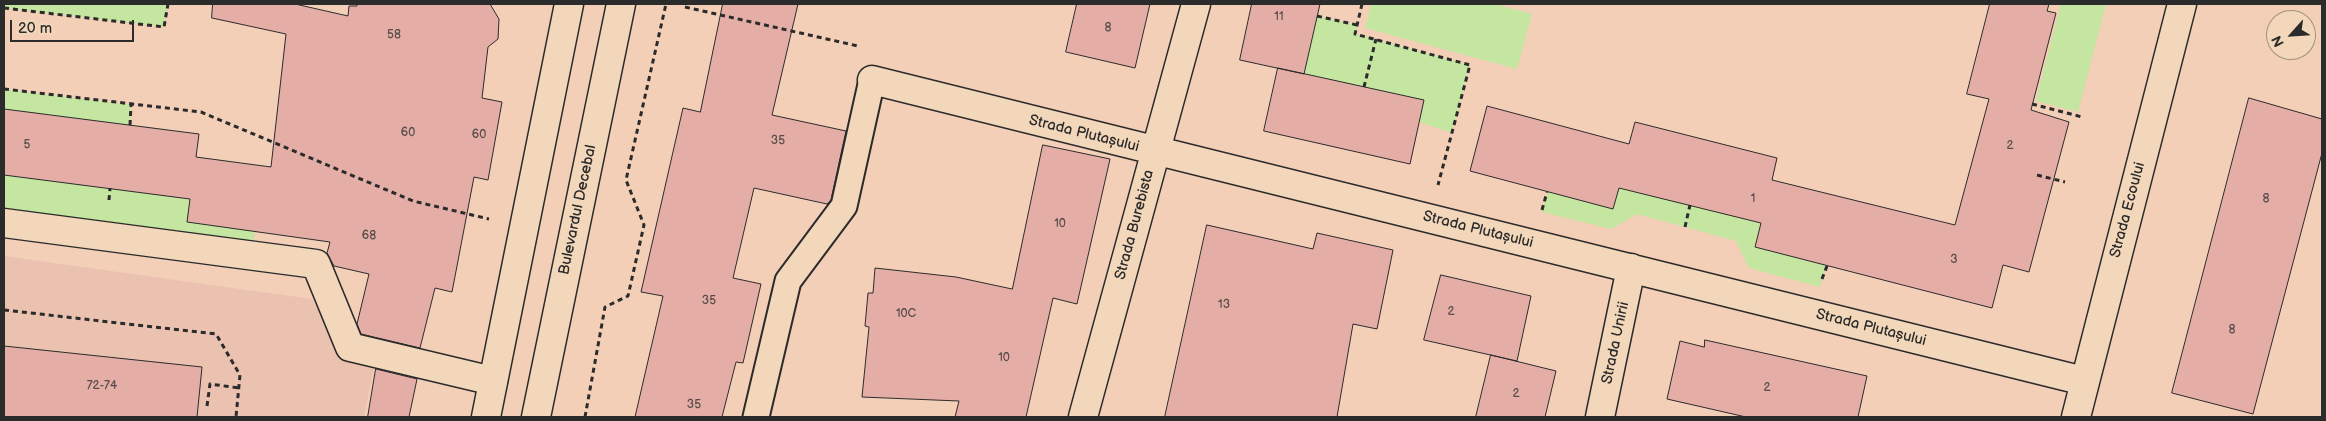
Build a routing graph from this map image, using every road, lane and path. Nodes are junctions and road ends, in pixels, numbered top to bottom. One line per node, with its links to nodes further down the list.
1 (25, 4): 11 (path)
2 (168, 4): 11 (path)
3 (569, 4): 37 (street)
4 (621, 4): 43 (street, Bulevardul Decebal)
5 (666, 4): 44 (path)
6 (1196, 4): 23 (street, Strada Burebista)
7 (1362, 4): 13 (path)
8 (2182, 4): 38 (street, Strada Ecoului)
9 (685, 7): 15 (path)
10 (4, 8): 11 (path)
11 (24, 10)
12 (1317, 16): 13 (path)
13 (1357, 25): 14 (path)
14 (1376, 39): 17 (path); 26 (path)
15 (858, 46)
16 (872, 80): 23 (street, Strada Plutașului); 45 (lane)
17 (1364, 87)
18 (4, 90): 19 (path)
19 (132, 104): 22 (path); 30 (path)
20 (2032, 104): 21 (path)
21 (2082, 117)
22 (130, 125)
23 (1155, 151): 34 (street, Strada Plutașului); 46 (street, Strada Burebista)
24 (2037, 175): 25 (path)
25 (2065, 182)
26 (1437, 188)
27 (1547, 192): 29 (path)
28 (1690, 205): 32 (path)
29 (1542, 212)
30 (489, 220)
31 (4, 224): 37 (street)
32 (1685, 227)
33 (1827, 266): 35 (path)
34 (1631, 268): 38 (street, Strada Plutașului); 47 (street, Strada Unirii)
35 (1820, 287)
36 (4, 310): 39 (path)
37 (493, 381): 42 (street)
38 (2084, 381): 48 (street, Strada Ecoului)
39 (239, 388): 40 (path); 41 (path)
40 (207, 406)
41 (236, 417)
42 (486, 417)
43 (536, 417)
44 (585, 417)
45 (756, 417)
46 (1084, 417)
47 (1600, 417)
48 (2076, 417)

